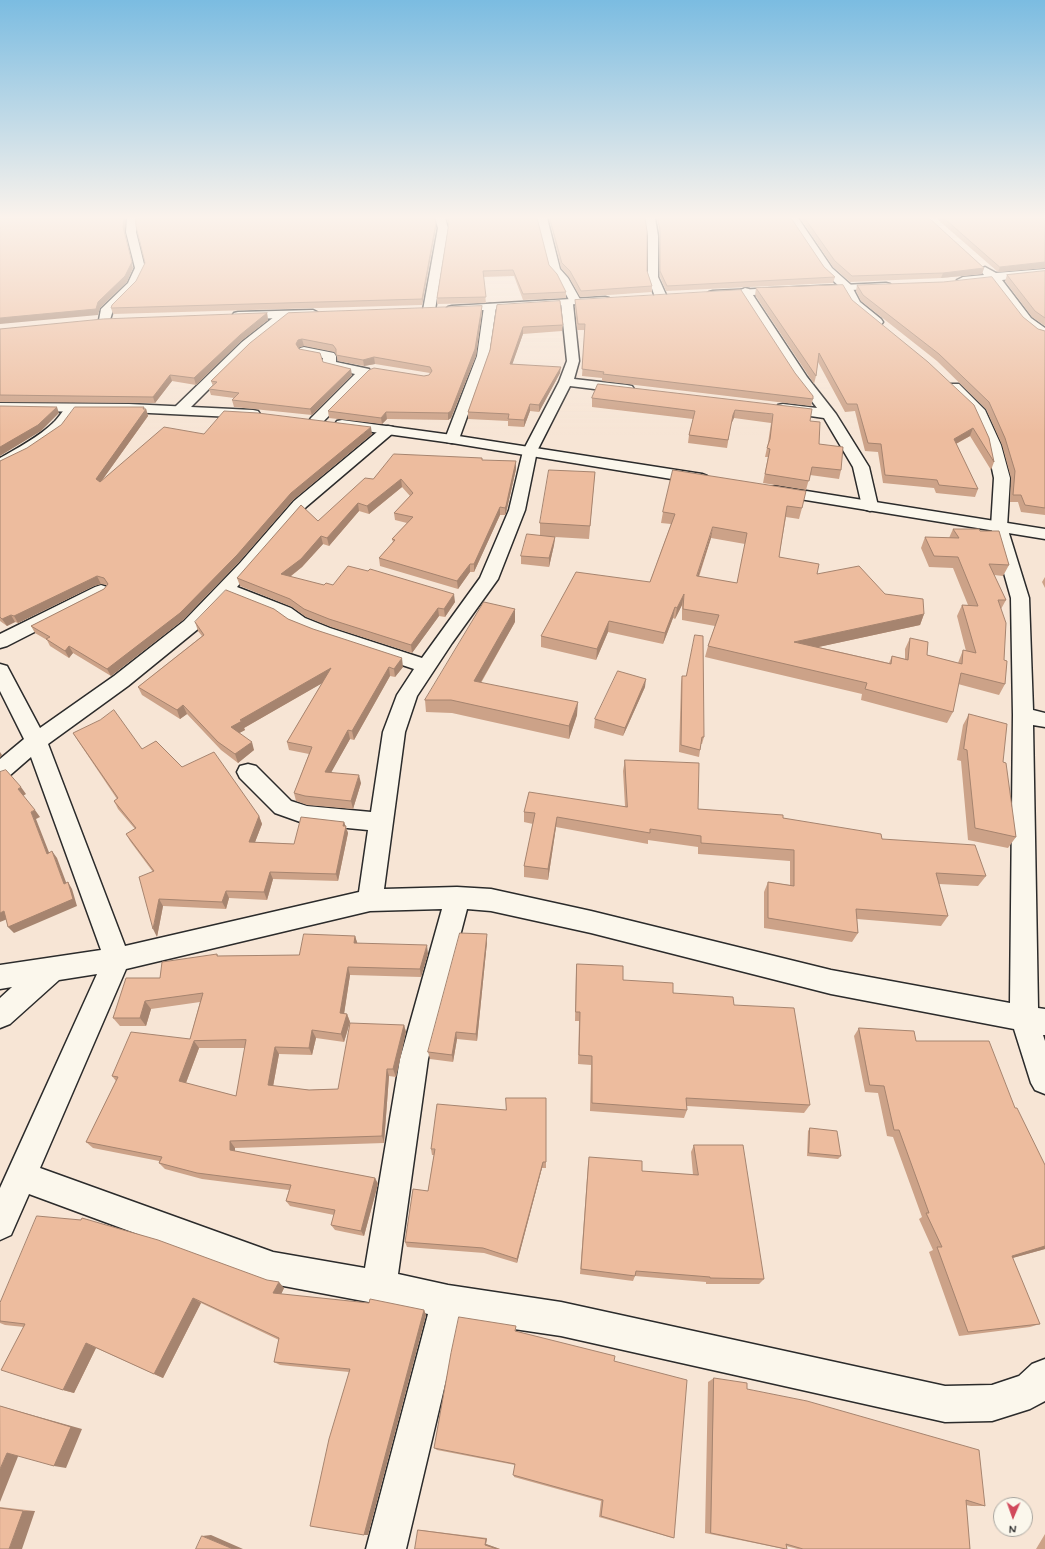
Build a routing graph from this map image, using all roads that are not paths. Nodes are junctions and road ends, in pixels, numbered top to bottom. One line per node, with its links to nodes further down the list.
1 (127, 290): 19 (street)
2 (432, 290): 15 (street)
3 (567, 290): 12 (street)
4 (661, 290): 10 (street)
5 (763, 290): 8 (street)
6 (849, 290): 20 (street)
7 (1004, 290): 21 (street)
8 (745, 291): 9 (street); 30 (street)
9 (700, 295)
10 (646, 298)
11 (614, 299): 12 (street)
12 (571, 302): 13 (street); 24 (street)
13 (490, 307): 15 (street); 33 (street)
14 (414, 310): 15 (street)
15 (429, 310)
16 (322, 314): 18 (street)
17 (223, 316): 18 (street)
18 (283, 316): 29 (street)
19 (120, 320)
20 (884, 328)
21 (1045, 333)
22 (304, 351): 32 (street)
23 (947, 380): 39 (street)
24 (566, 382): 25 (street); 34 (street)
25 (636, 390)
26 (0, 407): 28 (street)
27 (770, 407): 30 (street)
28 (73, 408): 29 (street); 35 (street)
29 (181, 409): 31 (street)
30 (829, 414): 38 (street)
31 (267, 415)
32 (388, 430): 33 (street); 41 (street)
33 (452, 439): 34 (street)
34 (530, 451): 36 (street); 44 (street)
35 (0, 464)
36 (720, 482)
37 (759, 489): 38 (street)
38 (870, 506): 39 (street)
39 (999, 527): 40 (street); 46 (street)
40 (1045, 534)
41 (225, 589): 44 (street); 48 (street)
42 (101, 591): 43 (street)
43 (0, 642)
44 (426, 666): 51 (street)
45 (0, 671): 48 (street)
46 (1023, 715): 47 (street); 58 (street)
47 (1045, 720)
48 (36, 741): 49 (street); 54 (street)
49 (0, 771)
50 (248, 772): 51 (street)
51 (381, 822): 53 (street)
52 (457, 898): 53 (street); 58 (street); 62 (street)
53 (370, 900): 54 (street)
54 (117, 959): 55 (street); 60 (street)
55 (52, 969): 56 (street); 57 (street)
56 (0, 977)
57 (0, 1015)
58 (1035, 1020): 59 (street)
59 (1045, 1080)
60 (21, 1176): 61 (street); 62 (street)
61 (0, 1224)
62 (379, 1287): 63 (street)
63 (448, 1302): 64 (street); 65 (street)
64 (1045, 1377)
65 (386, 1549)

